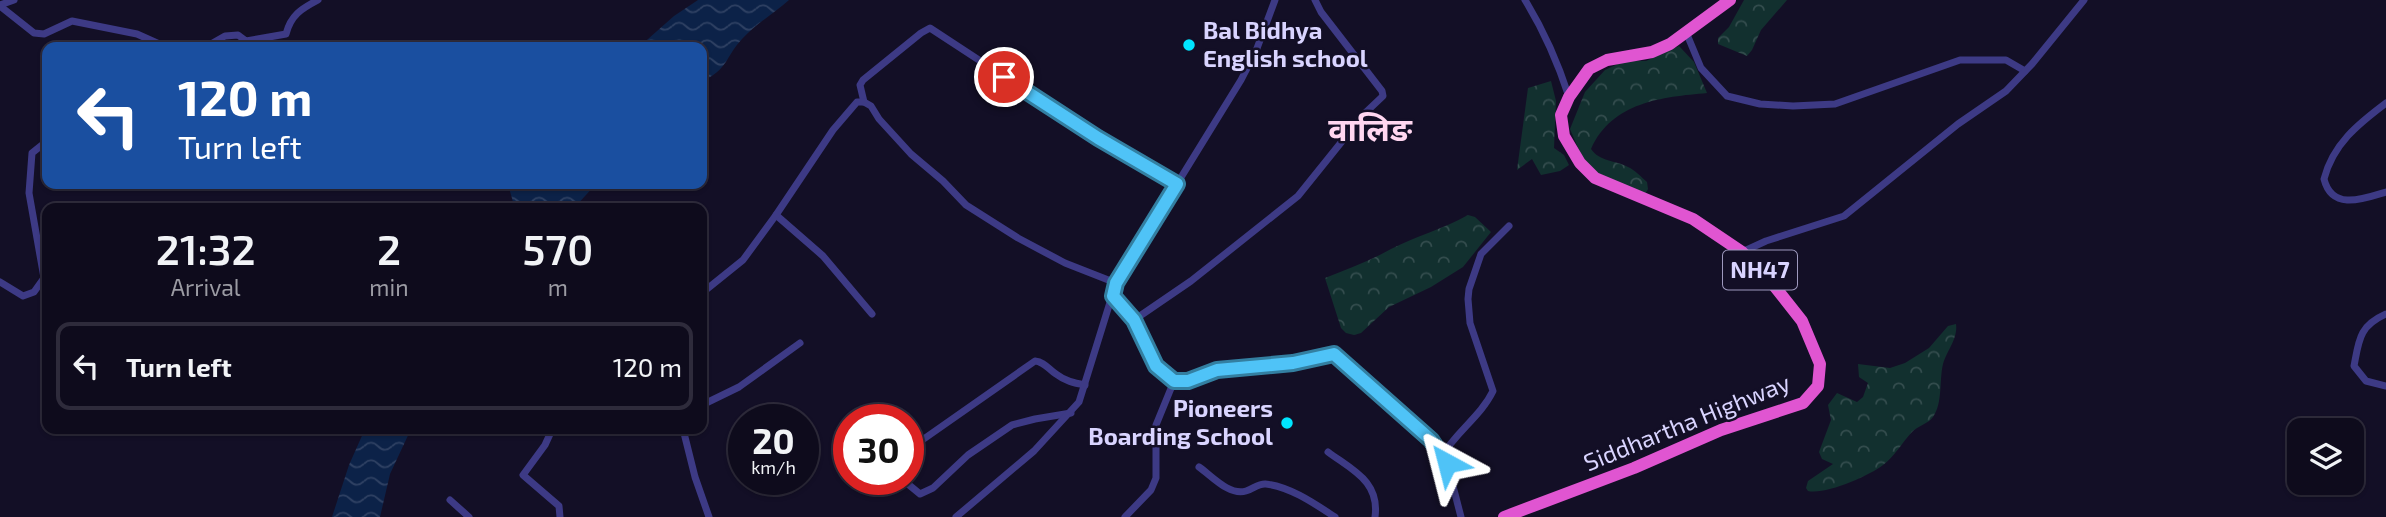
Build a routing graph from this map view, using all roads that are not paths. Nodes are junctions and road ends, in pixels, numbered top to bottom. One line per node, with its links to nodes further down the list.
1 (15, 0): 8 (street)
2 (318, 0): 11 (street)
3 (1275, 0): 17 (street)
4 (1315, 0): 30 (street)
5 (1525, 0): 13 (street)
6 (1730, 0): 9 (highway, Siddhartha Highway / NH47)
7 (2084, 0): 12 (street)
8 (0, 5): 10 (street)
9 (1686, 32): 12 (street); 13 (highway, Siddhartha Highway / NH47)
10 (155, 42)
11 (214, 42)
12 (2025, 71): 21 (street)
13 (1569, 97): 21 (highway, Siddhartha Highway / NH47)
14 (864, 102): 17 (street); 19 (street); 25 (street)
15 (2386, 103): 18 (street)
16 (42, 145): 22 (street)
17 (1177, 184): 25 (street)
18 (2386, 192)
19 (776, 215): 26 (street); 28 (street)
20 (1509, 226): 41 (street)
21 (1742, 252): 53 (highway, Siddhartha Highway / NH47)
22 (42, 267)
23 (42, 281): 24 (street)
24 (0, 282)
25 (1116, 283): 27 (street)
26 (707, 289)
27 (1113, 296): 30 (street); 33 (street)
28 (872, 314)
29 (2386, 314): 34 (street)
30 (1134, 320): 32 (street)
31 (800, 343): 35 (street)
32 (1174, 381): 41 (street); 49 (street)
33 (1085, 385): 36 (street); 39 (street)
34 (2386, 386)
35 (707, 403)
36 (1072, 413): 43 (street); 48 (street)
37 (550, 434): 46 (street)
38 (684, 434): 47 (street)
39 (924, 439)
40 (1328, 452): 51 (street)
41 (1443, 456): 52 (street)
42 (1199, 467): 50 (street)
43 (924, 492)
44 (450, 500): 45 (street)
45 (470, 517)
46 (560, 517)
47 (709, 517)
48 (956, 517)
49 (1125, 517)
50 (1335, 517)
51 (1375, 517)
52 (1461, 517)
53 (1504, 517)

